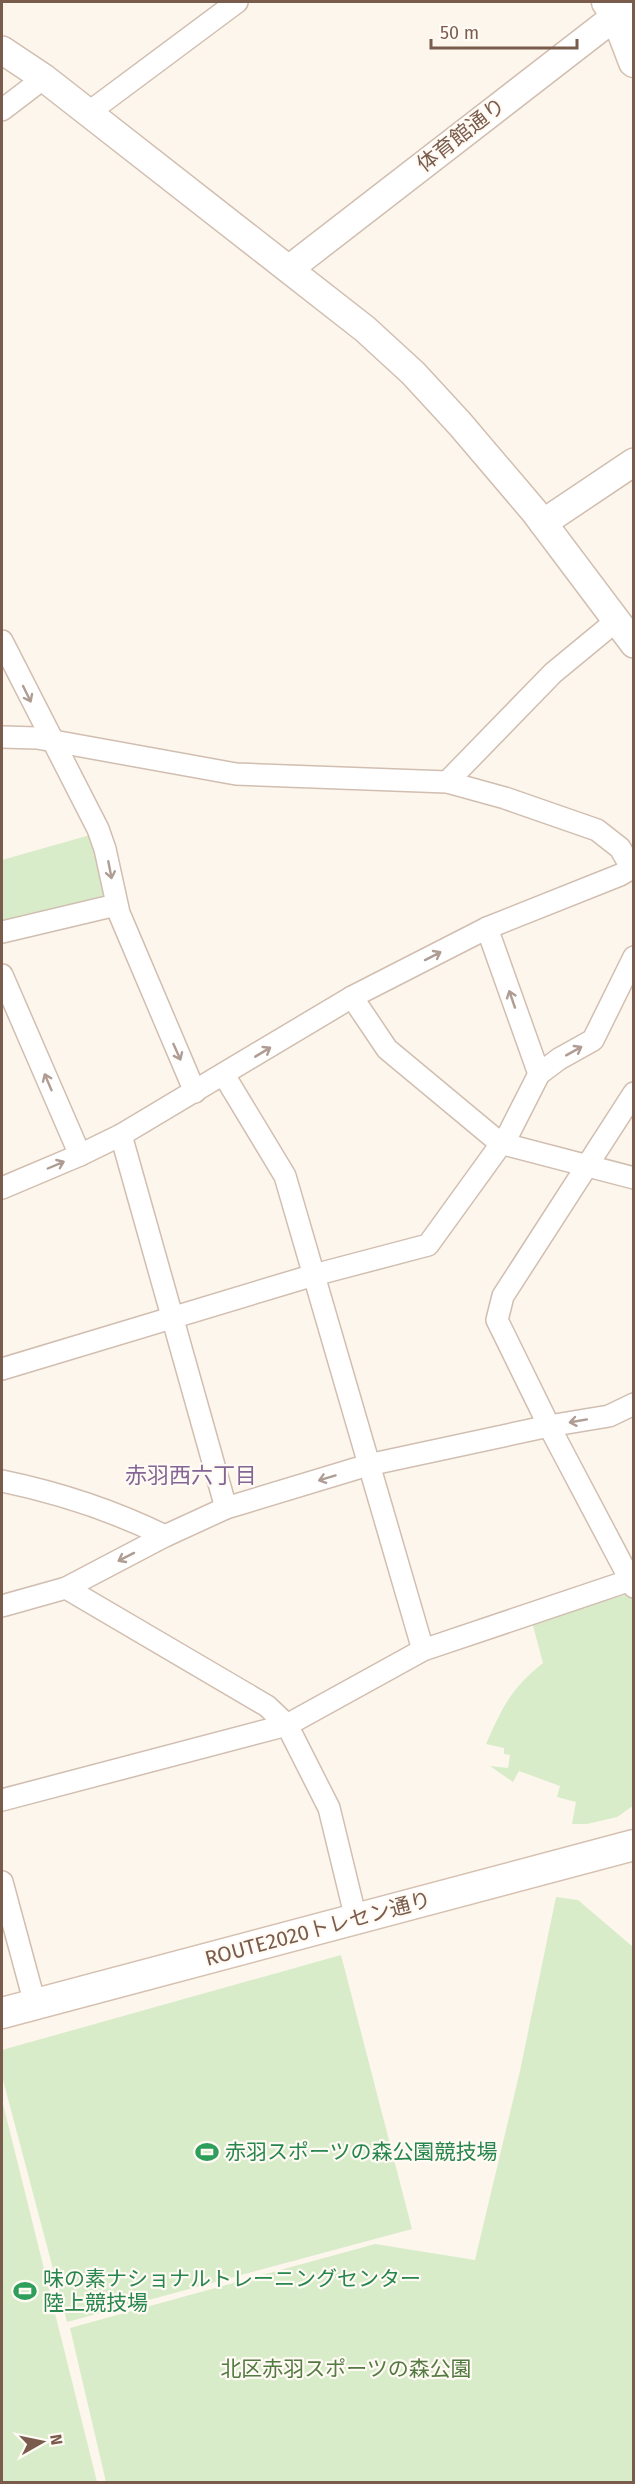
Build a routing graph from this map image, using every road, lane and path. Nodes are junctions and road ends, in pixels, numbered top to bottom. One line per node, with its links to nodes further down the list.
1 (237, 2): 7 (street)
2 (619, 6): 4 (main road); 8 (street, 体育館通り)
3 (2, 50): 5 (street)
4 (633, 62)
5 (44, 78): 6 (street); 7 (street)
6 (2, 110)
7 (88, 113): 8 (street)
8 (289, 269): 10 (street)
9 (633, 462): 10 (street)
10 (543, 523): 11 (street)
11 (616, 621): 13 (street); 16 (street)
12 (2, 641): 15 (street, one-way to 15)
13 (633, 644)
14 (2, 737): 15 (street)
15 (51, 741): 16 (street); 18 (street, one-way to 18)
16 (447, 782): 17 (street)
17 (632, 867): 19 (street)
18 (116, 905): 20 (street); 26 (street, one-way to 26)
19 (487, 928): 23 (street, one-way to 19); 24 (street, one-way to 19)
20 (2, 932)
21 (633, 957): 24 (street, one-way to 21)
22 (2, 975): 30 (street, one-way to 22)
23 (352, 997): 25 (street, one-way to 23); 29 (street)
24 (539, 1074): 29 (street)
25 (224, 1075): 26 (street); 34 (street)
26 (195, 1092): 28 (street)
27 (633, 1093): 31 (street)
28 (121, 1135): 30 (street); 35 (street)
29 (500, 1143): 31 (street); 34 (street)
30 (80, 1155): 33 (street, one-way to 30)
31 (587, 1165): 32 (street); 38 (street)
32 (633, 1178)
33 (2, 1188)
34 (314, 1275): 35 (street); 39 (street)
35 (173, 1318): 36 (street); 41 (street)
36 (2, 1369)
37 (633, 1404): 38 (street, one-way to 38)
38 (549, 1426): 39 (street); 43 (street)
39 (368, 1465): 41 (street, one-way to 41); 46 (street)
40 (2, 1480): 42 (street)
41 (226, 1508): 42 (street)
42 (165, 1536): 44 (street, one-way to 44)
43 (632, 1583): 46 (street)
44 (66, 1588): 45 (street); 47 (street)
45 (2, 1606)
46 (423, 1650): 47 (street)
47 (287, 1725): 48 (street); 51 (street)
48 (2, 1800)
49 (633, 1845): 51 (main road, ROUTE2020トレセン通り)
50 (2, 1882): 52 (street)
51 (356, 1919): 52 (main road, ROUTE2020トレセン通り)
52 (35, 2004): 53 (main road, ROUTE2020トレセン通り)
53 (2, 2013)

